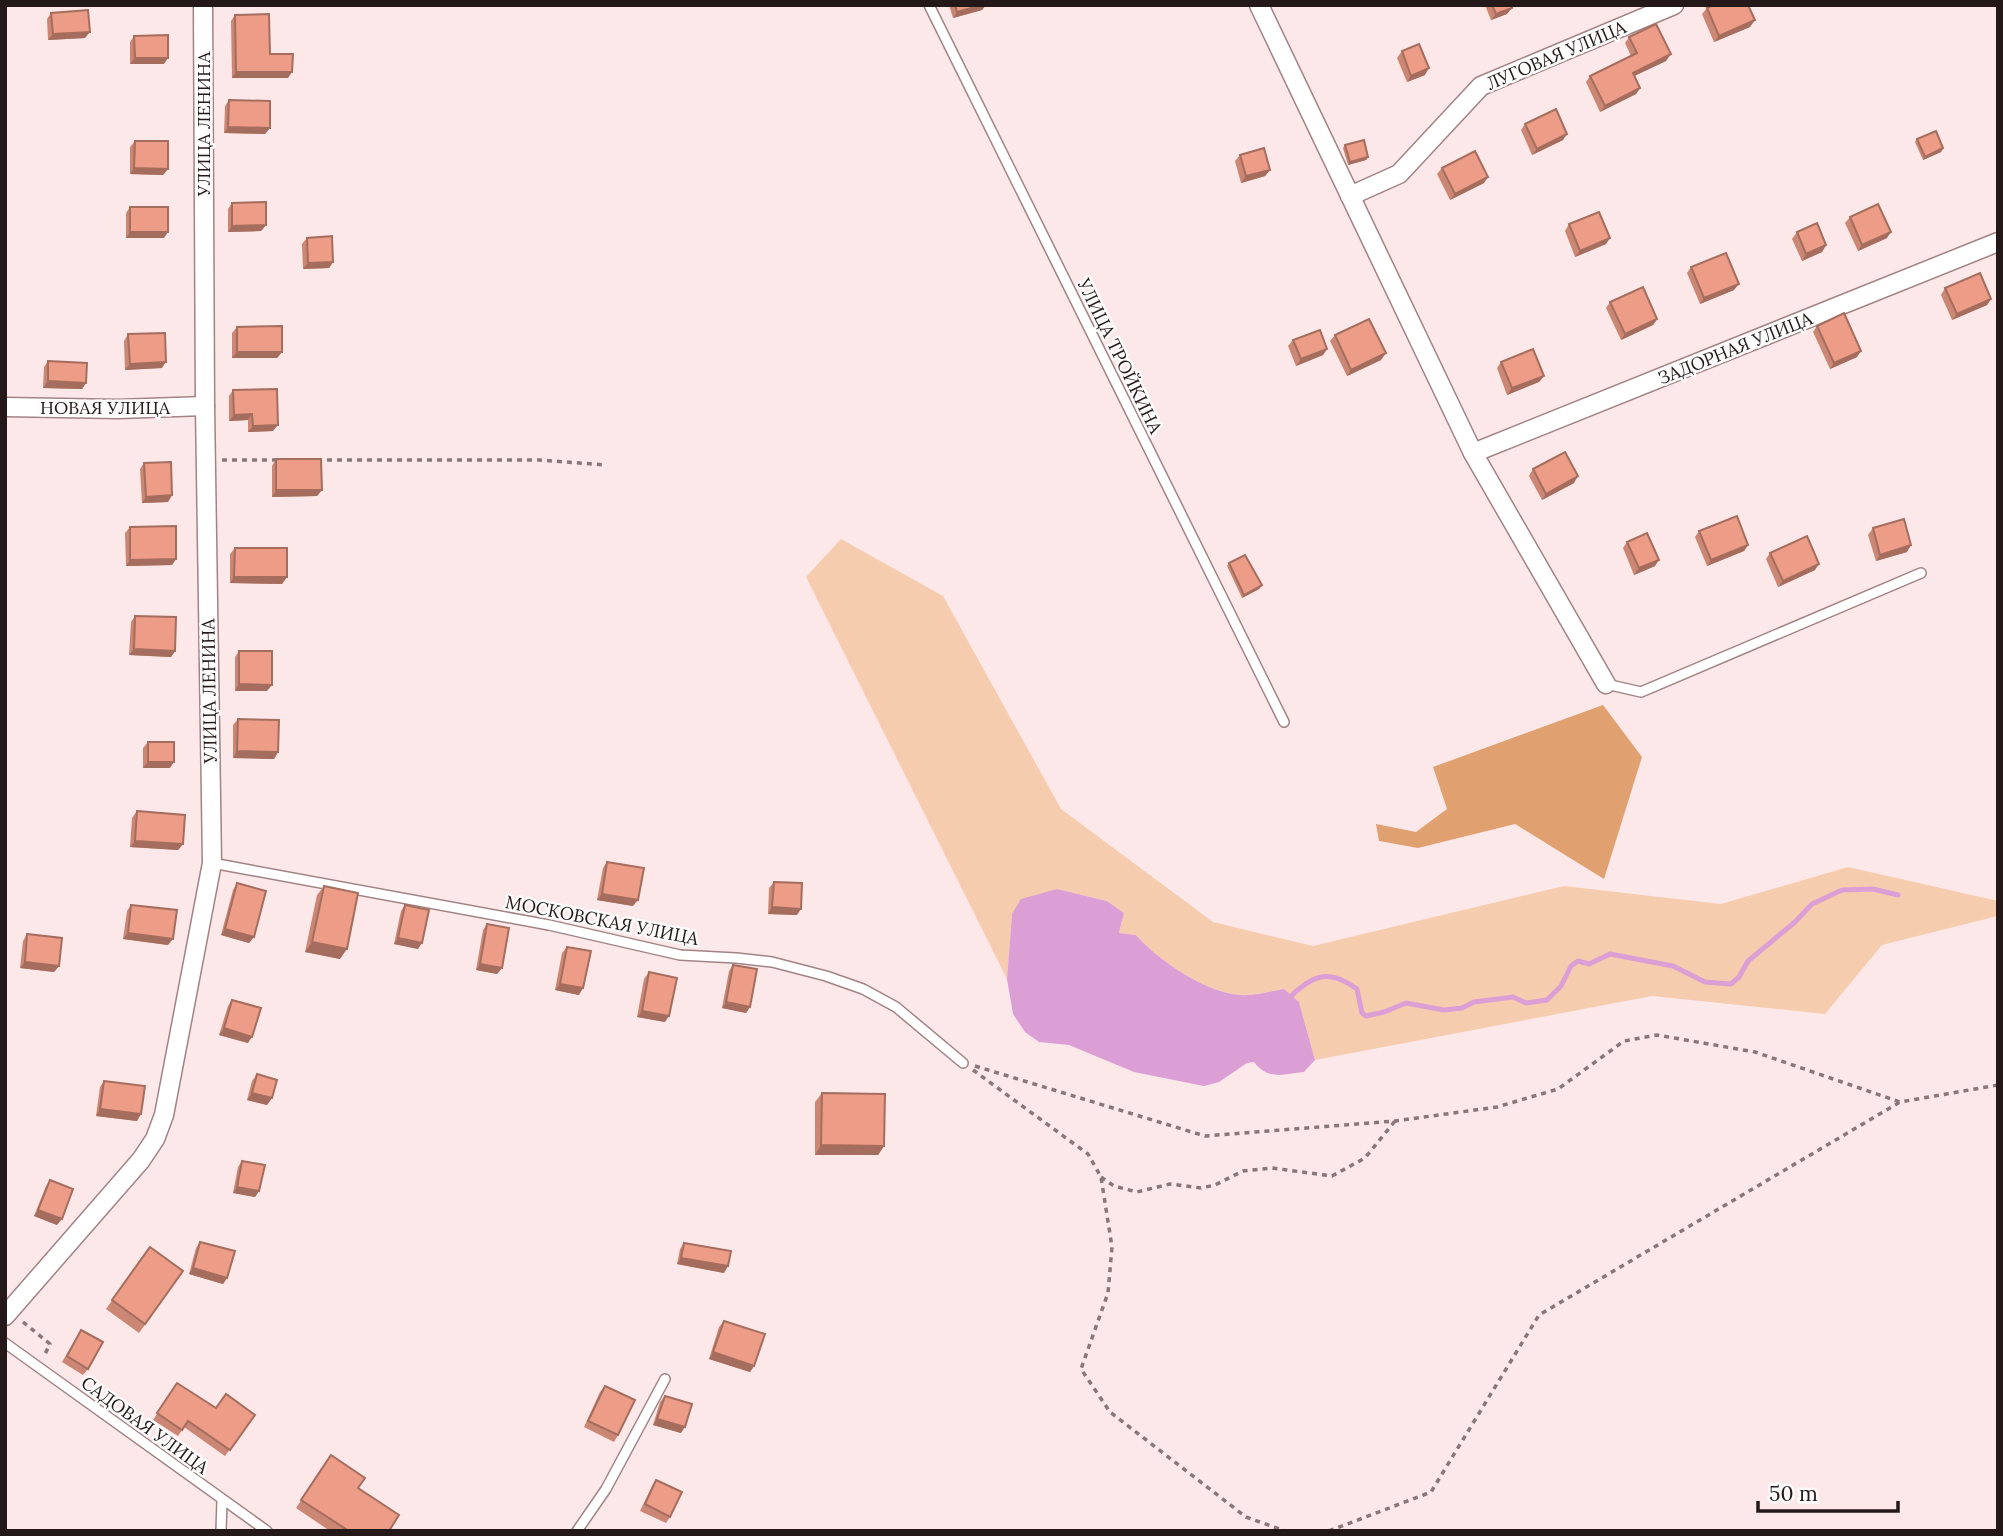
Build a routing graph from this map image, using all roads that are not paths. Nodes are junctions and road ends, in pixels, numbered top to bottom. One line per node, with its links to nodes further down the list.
1 (203, 5): 7 (street, УЛИЦА ЛЕНИНА)
2 (929, 5): 12 (lane, УЛИЦА ТРОЙКИНА)
3 (1259, 5): 5 (street)
4 (1674, 5): 5 (street, ЛУГОВАЯ УЛИЦА)
5 (1350, 196): 9 (street)
6 (1998, 243): 9 (street, ЗАДОРНАЯ УЛИЦА)
7 (205, 405): 8 (street, НОВАЯ УЛИЦА); 13 (street, УЛИЦА ЛЕНИНА)
8 (5, 407)
9 (1473, 453): 11 (street)
10 (1921, 573): 11 (lane)
11 (1606, 684)
12 (1284, 722)
13 (212, 863): 14 (lane, МОСКОВСКАЯ УЛИЦА); 15 (street, УЛИЦА ЛЕНИНА)
14 (963, 1063)
15 (8, 1314)
16 (5, 1343): 18 (lane, САДОВАЯ УЛИЦА)
17 (665, 1379): 21 (lane)
18 (222, 1500): 19 (lane); 20 (lane, САДОВАЯ УЛИЦА)
19 (221, 1531)
20 (267, 1531)
21 (577, 1531)

